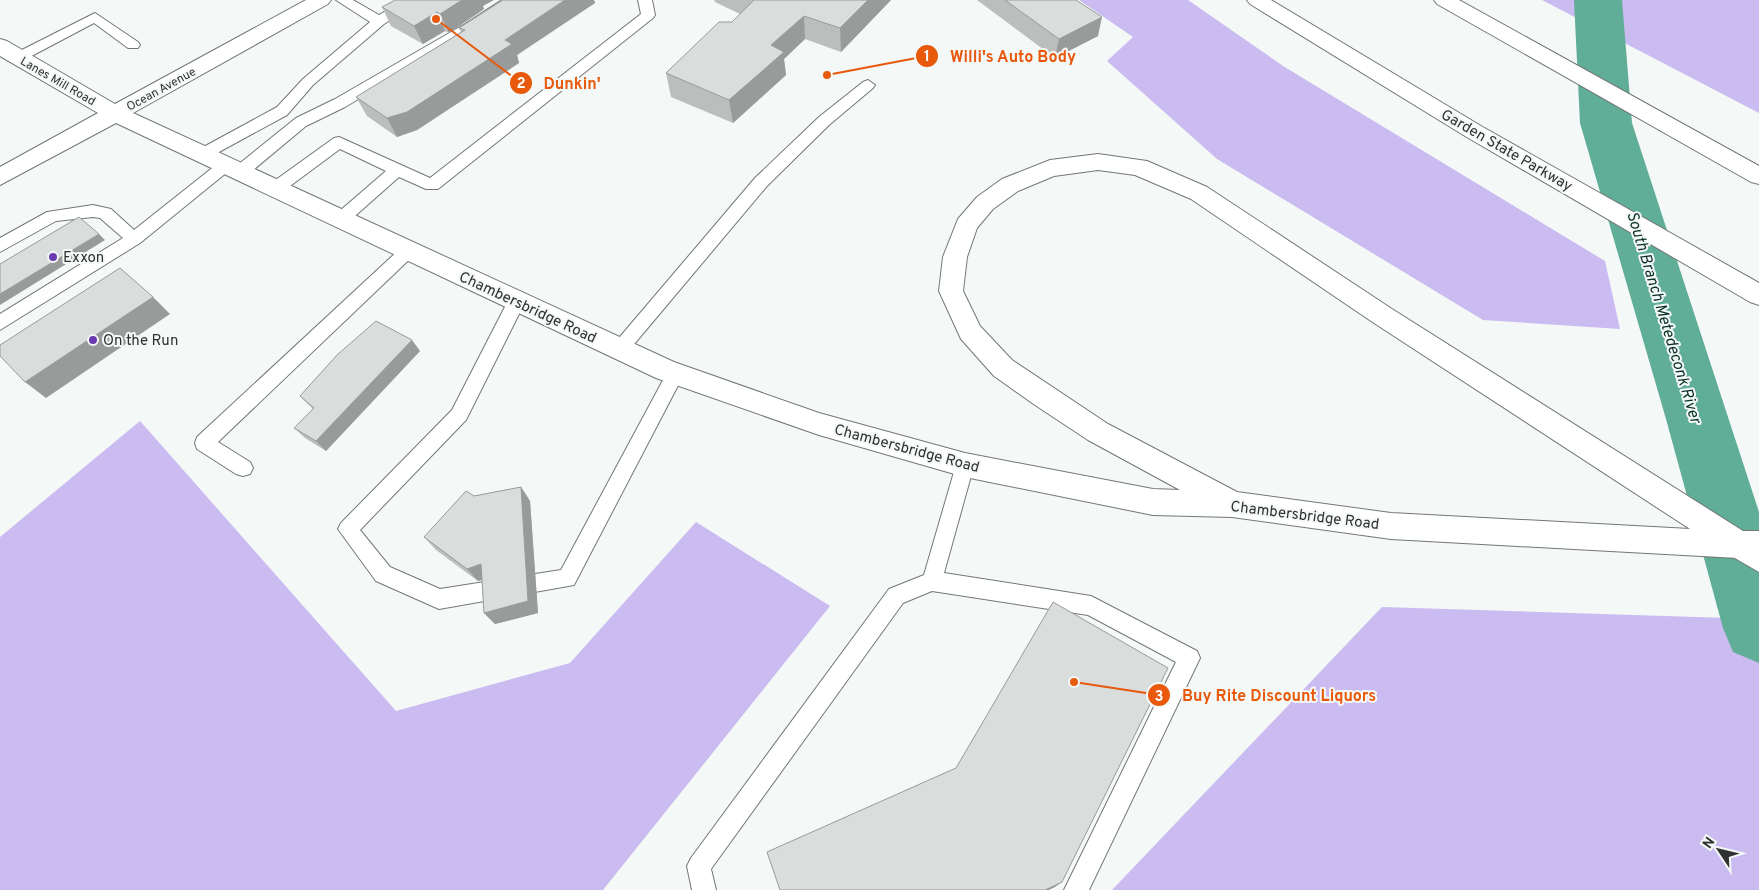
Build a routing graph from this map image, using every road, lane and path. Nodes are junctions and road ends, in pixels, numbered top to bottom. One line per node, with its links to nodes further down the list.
1 (321, 0): 13 (main road, Ocean Avenue)
2 (343, 0): 8 (lane)
3 (414, 0): 8 (lane)
4 (511, 0): 14 (lane)
5 (645, 0): 17 (lane)
6 (1257, 0): 25 (main road, Garden State Parkway)
7 (1444, 0): 18 (main road)
8 (379, 21): 12 (lane)
9 (133, 45): 10 (lane)
10 (8, 52): 13 (main road, Lanes Mill Road)
11 (868, 85): 28 (lane)
12 (282, 111): 14 (lane); 15 (lane)
13 (116, 114): 15 (main road, Chambersbridge Road); 19 (main road, Ocean Avenue)
14 (301, 122): 16 (lane)
15 (203, 154): 16 (main road, Chambersbridge Road)
16 (233, 168): 20 (main road, Chambersbridge Road); 22 (lane)
17 (397, 170): 20 (lane); 21 (lane)
18 (1759, 176)
19 (0, 177)
20 (276, 188): 21 (main road, Chambersbridge Road)
21 (340, 219): 24 (main road, Chambersbridge Road)
22 (134, 239): 23 (lane); 27 (lane)
23 (0, 246)
24 (408, 251): 26 (main road, Chambersbridge Road); 31 (lane)
25 (1759, 295)
26 (516, 302): 28 (main road, Chambersbridge Road); 29 (lane)
27 (0, 323)
28 (619, 350): 29 (main road, Chambersbridge Road)
29 (675, 374): 30 (main road, Chambersbridge Road)
30 (965, 464): 32 (main road, Chambersbridge Road); 34 (lane)
31 (243, 468)
32 (1232, 504): 33 (main road, Chambersbridge Road); 33 (main road)
33 (1752, 549)
34 (932, 581): 35 (lane); 36 (lane)
35 (704, 890)
36 (1076, 890)

